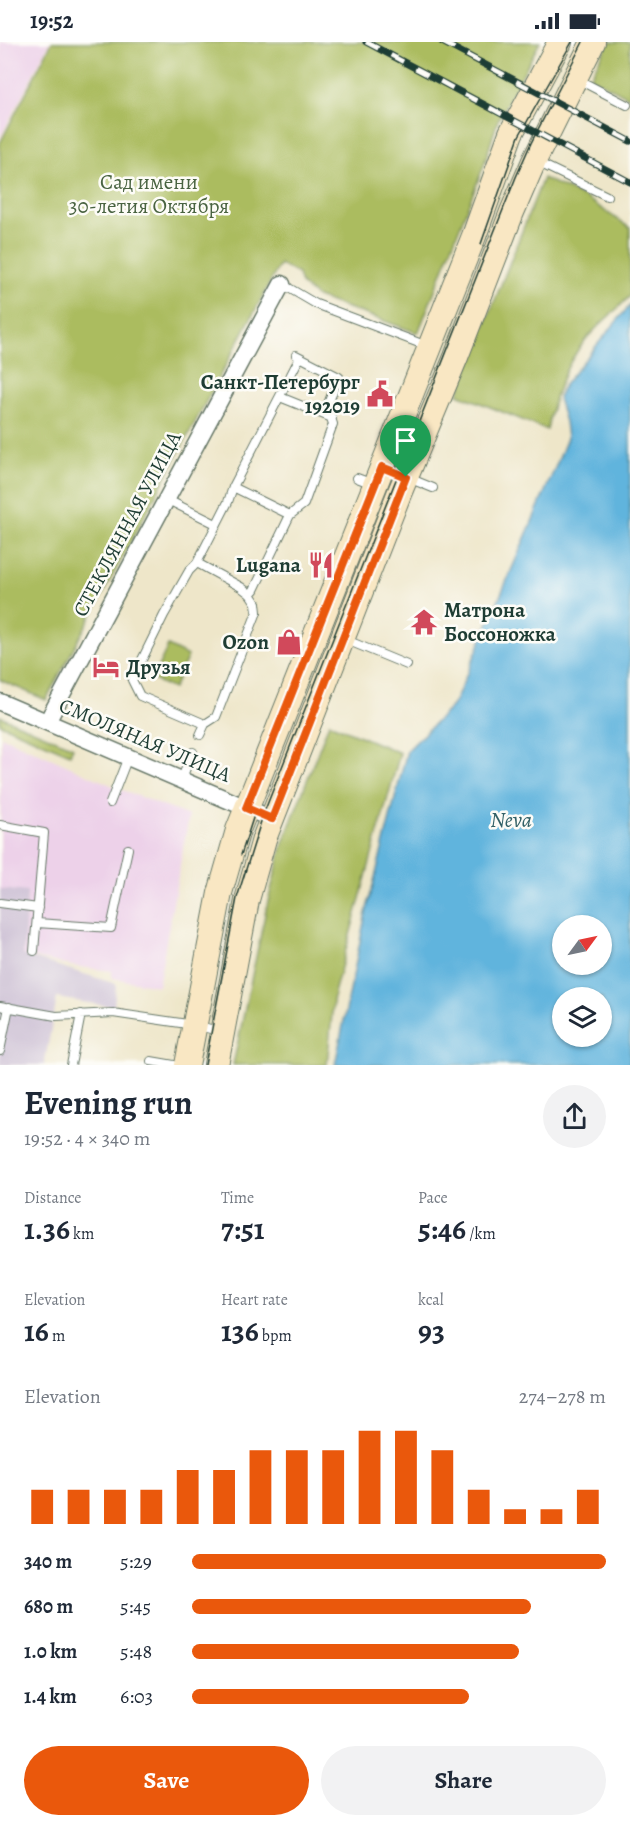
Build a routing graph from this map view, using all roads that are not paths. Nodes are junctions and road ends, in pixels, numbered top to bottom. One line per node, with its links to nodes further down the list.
1 (560, 42): 8 (main road)
2 (593, 42): 3 (main road)
3 (574, 78): 4 (lane); 5 (main road)
4 (627, 105)
5 (534, 161): 6 (lane); 12 (main road)
6 (607, 196)
7 (282, 284): 8 (lane); 15 (street, СТЕКЛЯННАЯ УЛИЦА)
8 (430, 347): 11 (main road)
9 (280, 397): 10 (lane); 10 (lane); 13 (lane)
10 (332, 418): 16 (lane)
11 (371, 476): 12 (lane); 30 (main road)
12 (406, 477): 14 (lane); 20 (main road)
13 (233, 488): 16 (lane); 17 (lane)
14 (434, 488)
15 (166, 499): 17 (lane); 23 (street, СТЕКЛЯННАЯ УЛИЦА)
16 (290, 515): 19 (lane)
17 (216, 524): 18 (lane)
18 (197, 563): 19 (lane); 24 (lane)
19 (250, 594): 24 (lane)
20 (343, 638): 21 (lane); 31 (main road)
21 (407, 664)
22 (0, 702): 23 (street, СМОЛЯНАЯ УЛИЦА)
23 (47, 722): 27 (street, СМОЛЯНАЯ УЛИЦА)
24 (205, 724): 25 (lane)
25 (200, 735)
26 (193, 752): 28 (lane)
27 (128, 757): 28 (street, СМОЛЯНАЯ УЛИЦА); 29 (lane)
28 (181, 780): 30 (street, СМОЛЯНАЯ УЛИЦА)
29 (110, 802)
30 (246, 808): 31 (street, СМОЛЯНАЯ УЛИЦА); 40 (main road)
31 (272, 819): 41 (main road)
32 (0, 825): 35 (lane)
33 (128, 849): 36 (lane)
34 (0, 903): 35 (lane)
35 (38, 908): 36 (lane)
36 (37, 923): 37 (lane)
37 (33, 951)
38 (4, 1006): 39 (lane); 42 (lane)
39 (81, 1014): 40 (lane); 44 (lane)
40 (194, 1025): 41 (lane); 46 (main road)
41 (222, 1032): 47 (main road)
42 (0, 1051)
43 (151, 1061): 45 (lane)
44 (71, 1065)
45 (174, 1065)
46 (187, 1065)
47 (216, 1065)

